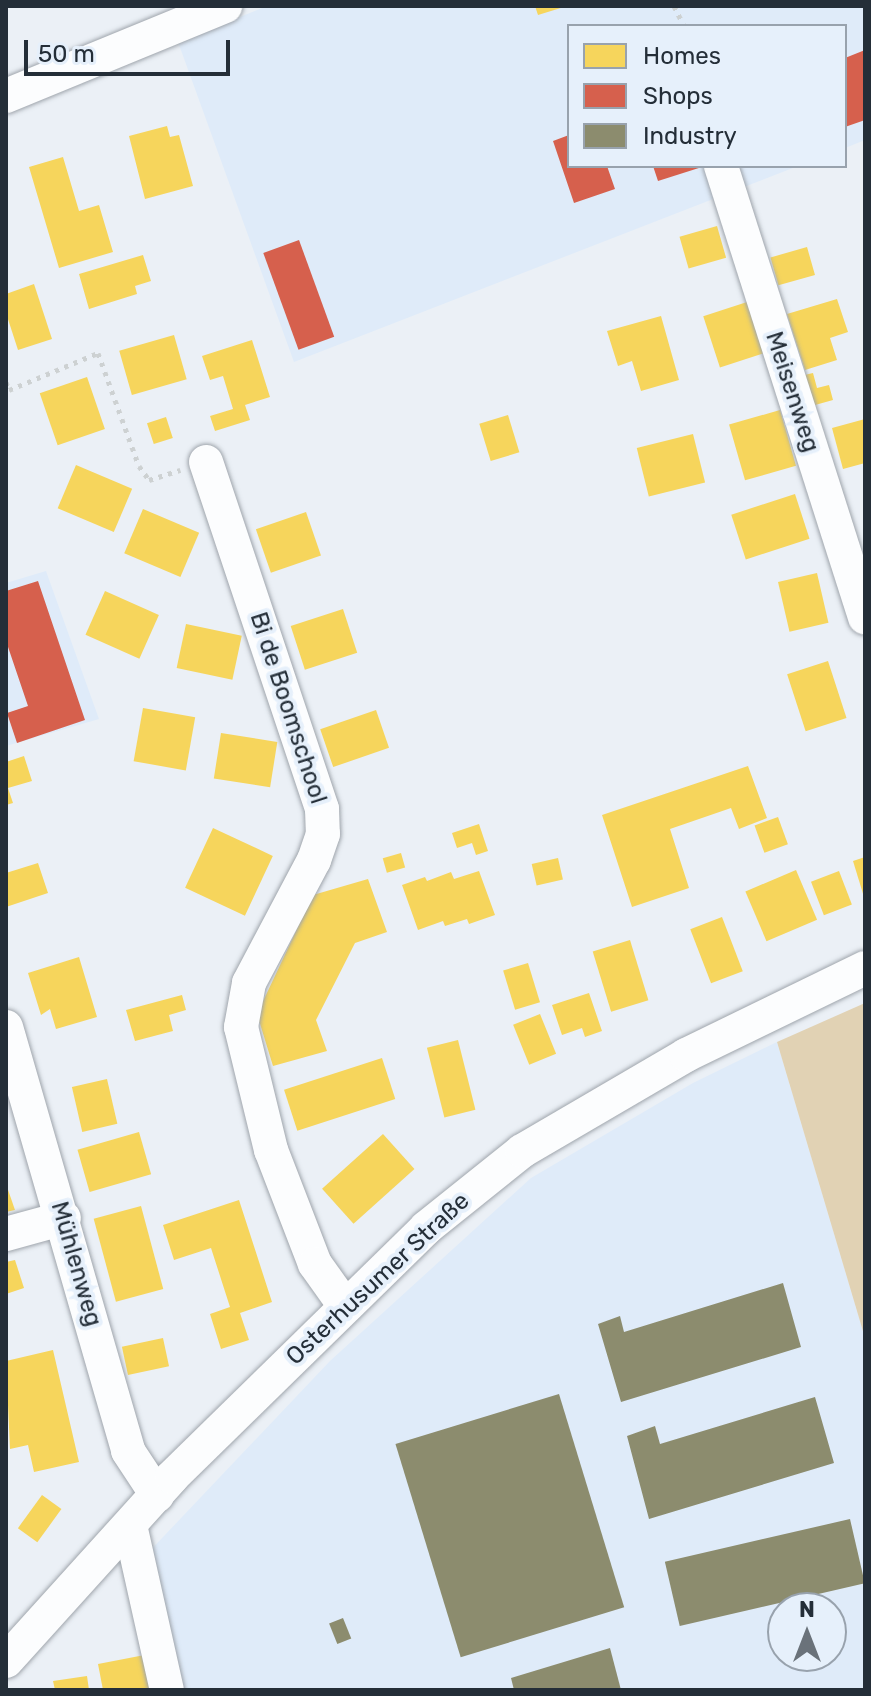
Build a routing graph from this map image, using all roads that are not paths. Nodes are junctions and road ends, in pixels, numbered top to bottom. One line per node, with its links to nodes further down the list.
1 (225, 6): 2 (street)
2 (6, 96)
3 (722, 168): 5 (street, Meisenweg)
4 (206, 462): 10 (street, Bi de Boomschool)
5 (865, 618)
6 (865, 968): 10 (street, Osterhusumer Straße)
7 (6, 1027): 8 (street, Mühlenweg)
8 (64, 1218): 9 (street); 11 (street, Mühlenweg)
9 (6, 1234)
10 (345, 1306): 11 (street, Osterhusumer Straße)
11 (157, 1495): 12 (street, Osterhusumer Straße)
12 (130, 1525): 13 (street, Osterhusumer Straße); 14 (street)
13 (6, 1661)
14 (167, 1690)

